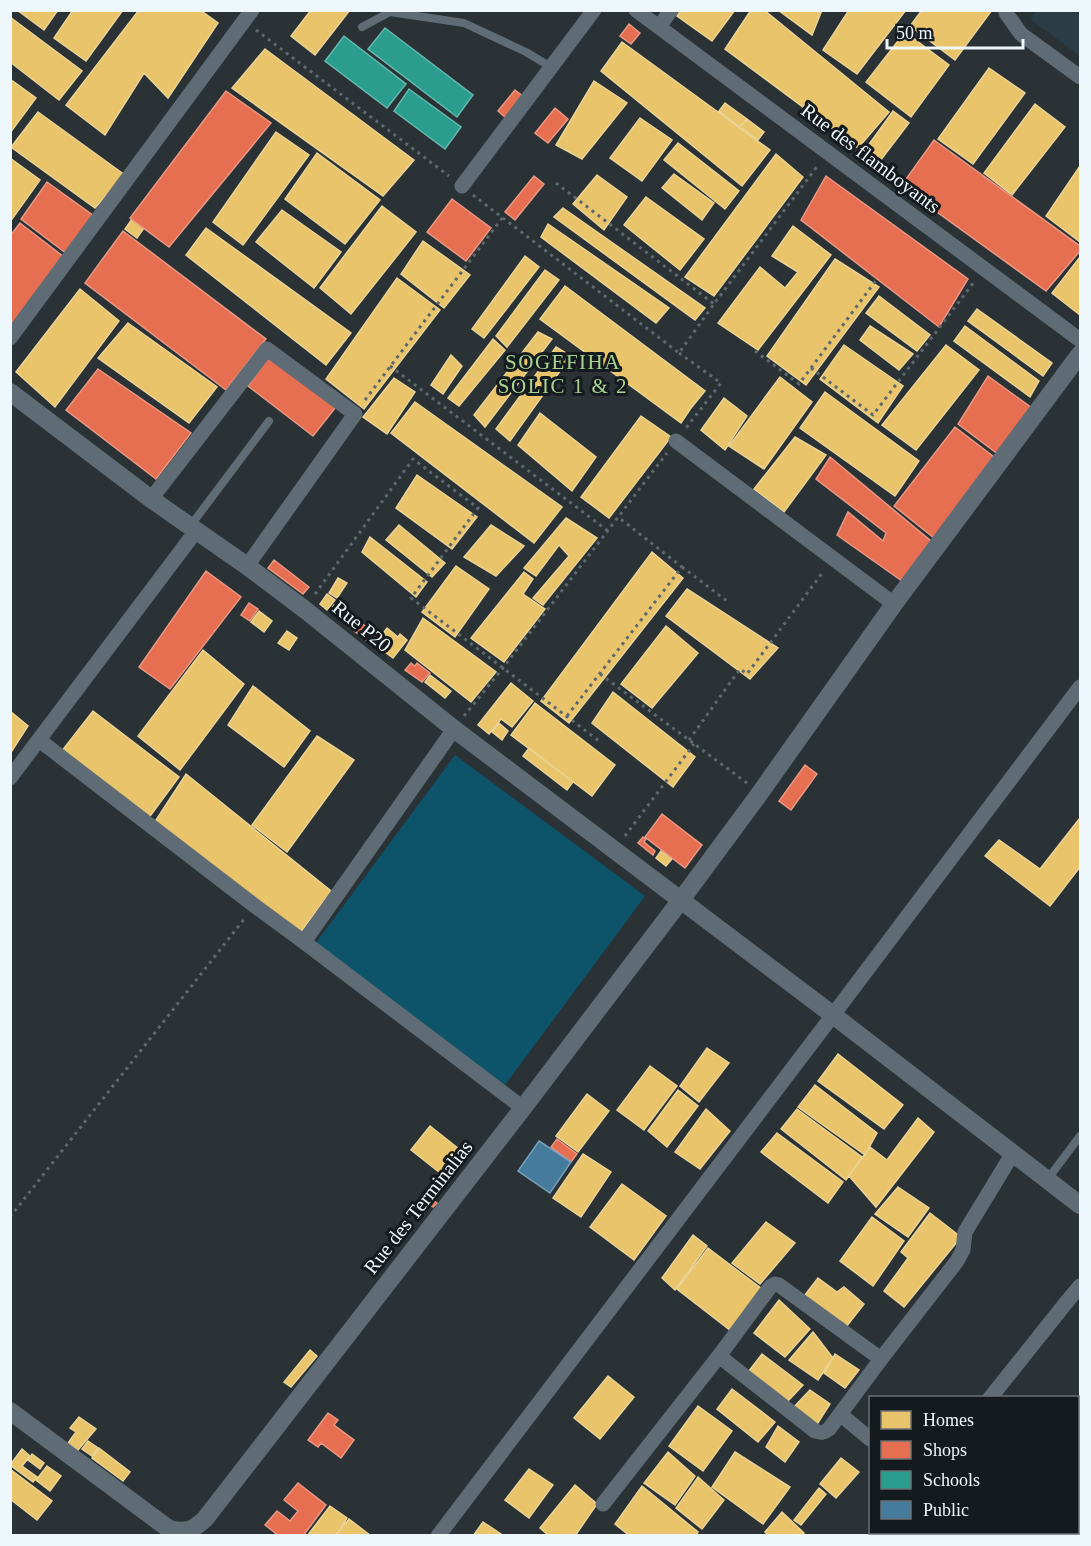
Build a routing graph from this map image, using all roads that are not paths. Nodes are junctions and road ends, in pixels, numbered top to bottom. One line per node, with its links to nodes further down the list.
1 (594, 10): 8 (street)
2 (636, 10): 7 (street, Rue des flamboyants)
3 (671, 10): 7 (street)
4 (1007, 10): 9 (street)
5 (248, 16): 11 (street)
6 (362, 27): 8 (lane)
7 (659, 27): 12 (street, Rue des flamboyants)
8 (551, 67): 10 (street)
9 (1080, 78)
10 (462, 186)
11 (10, 338)
12 (1080, 340)
13 (1080, 354): 20 (street, Rue des Terminalias)
14 (10, 392): 17 (street, Rue P20)
15 (269, 421): 18 (lane)
16 (676, 441): 20 (street)
17 (151, 499): 18 (street, Rue P20); 19 (street)
18 (193, 529): 19 (street, Rue P20); 23 (street)
19 (247, 566): 22 (street, Rue P20)
20 (894, 604): 25 (street, Rue des Terminalias)
21 (1080, 687): 27 (street)
22 (454, 729): 25 (street, Rue P20); 26 (street)
23 (39, 740): 24 (street); 26 (street)
24 (10, 778)
25 (681, 900): 27 (street, Rue P20); 28 (street, Rue des Terminalias)
26 (304, 942): 28 (street)
27 (833, 1015): 30 (street, Rue P20); 42 (street)
28 (524, 1108): 41 (street, Rue des Terminalias)
29 (1080, 1136): 31 (lane)
30 (1013, 1154): 31 (street, Rue P20); 35 (street)
31 (1047, 1180): 32 (street, Rue P20)
32 (1080, 1205)
33 (1080, 1286): 36 (street)
34 (719, 1356): 35 (street); 38 (street); 40 (street)
35 (881, 1359): 38 (street)
36 (992, 1396)
37 (10, 1411): 41 (street)
38 (840, 1414): 39 (street)
39 (869, 1438)
40 (603, 1504)
41 (181, 1534)
42 (438, 1536)

